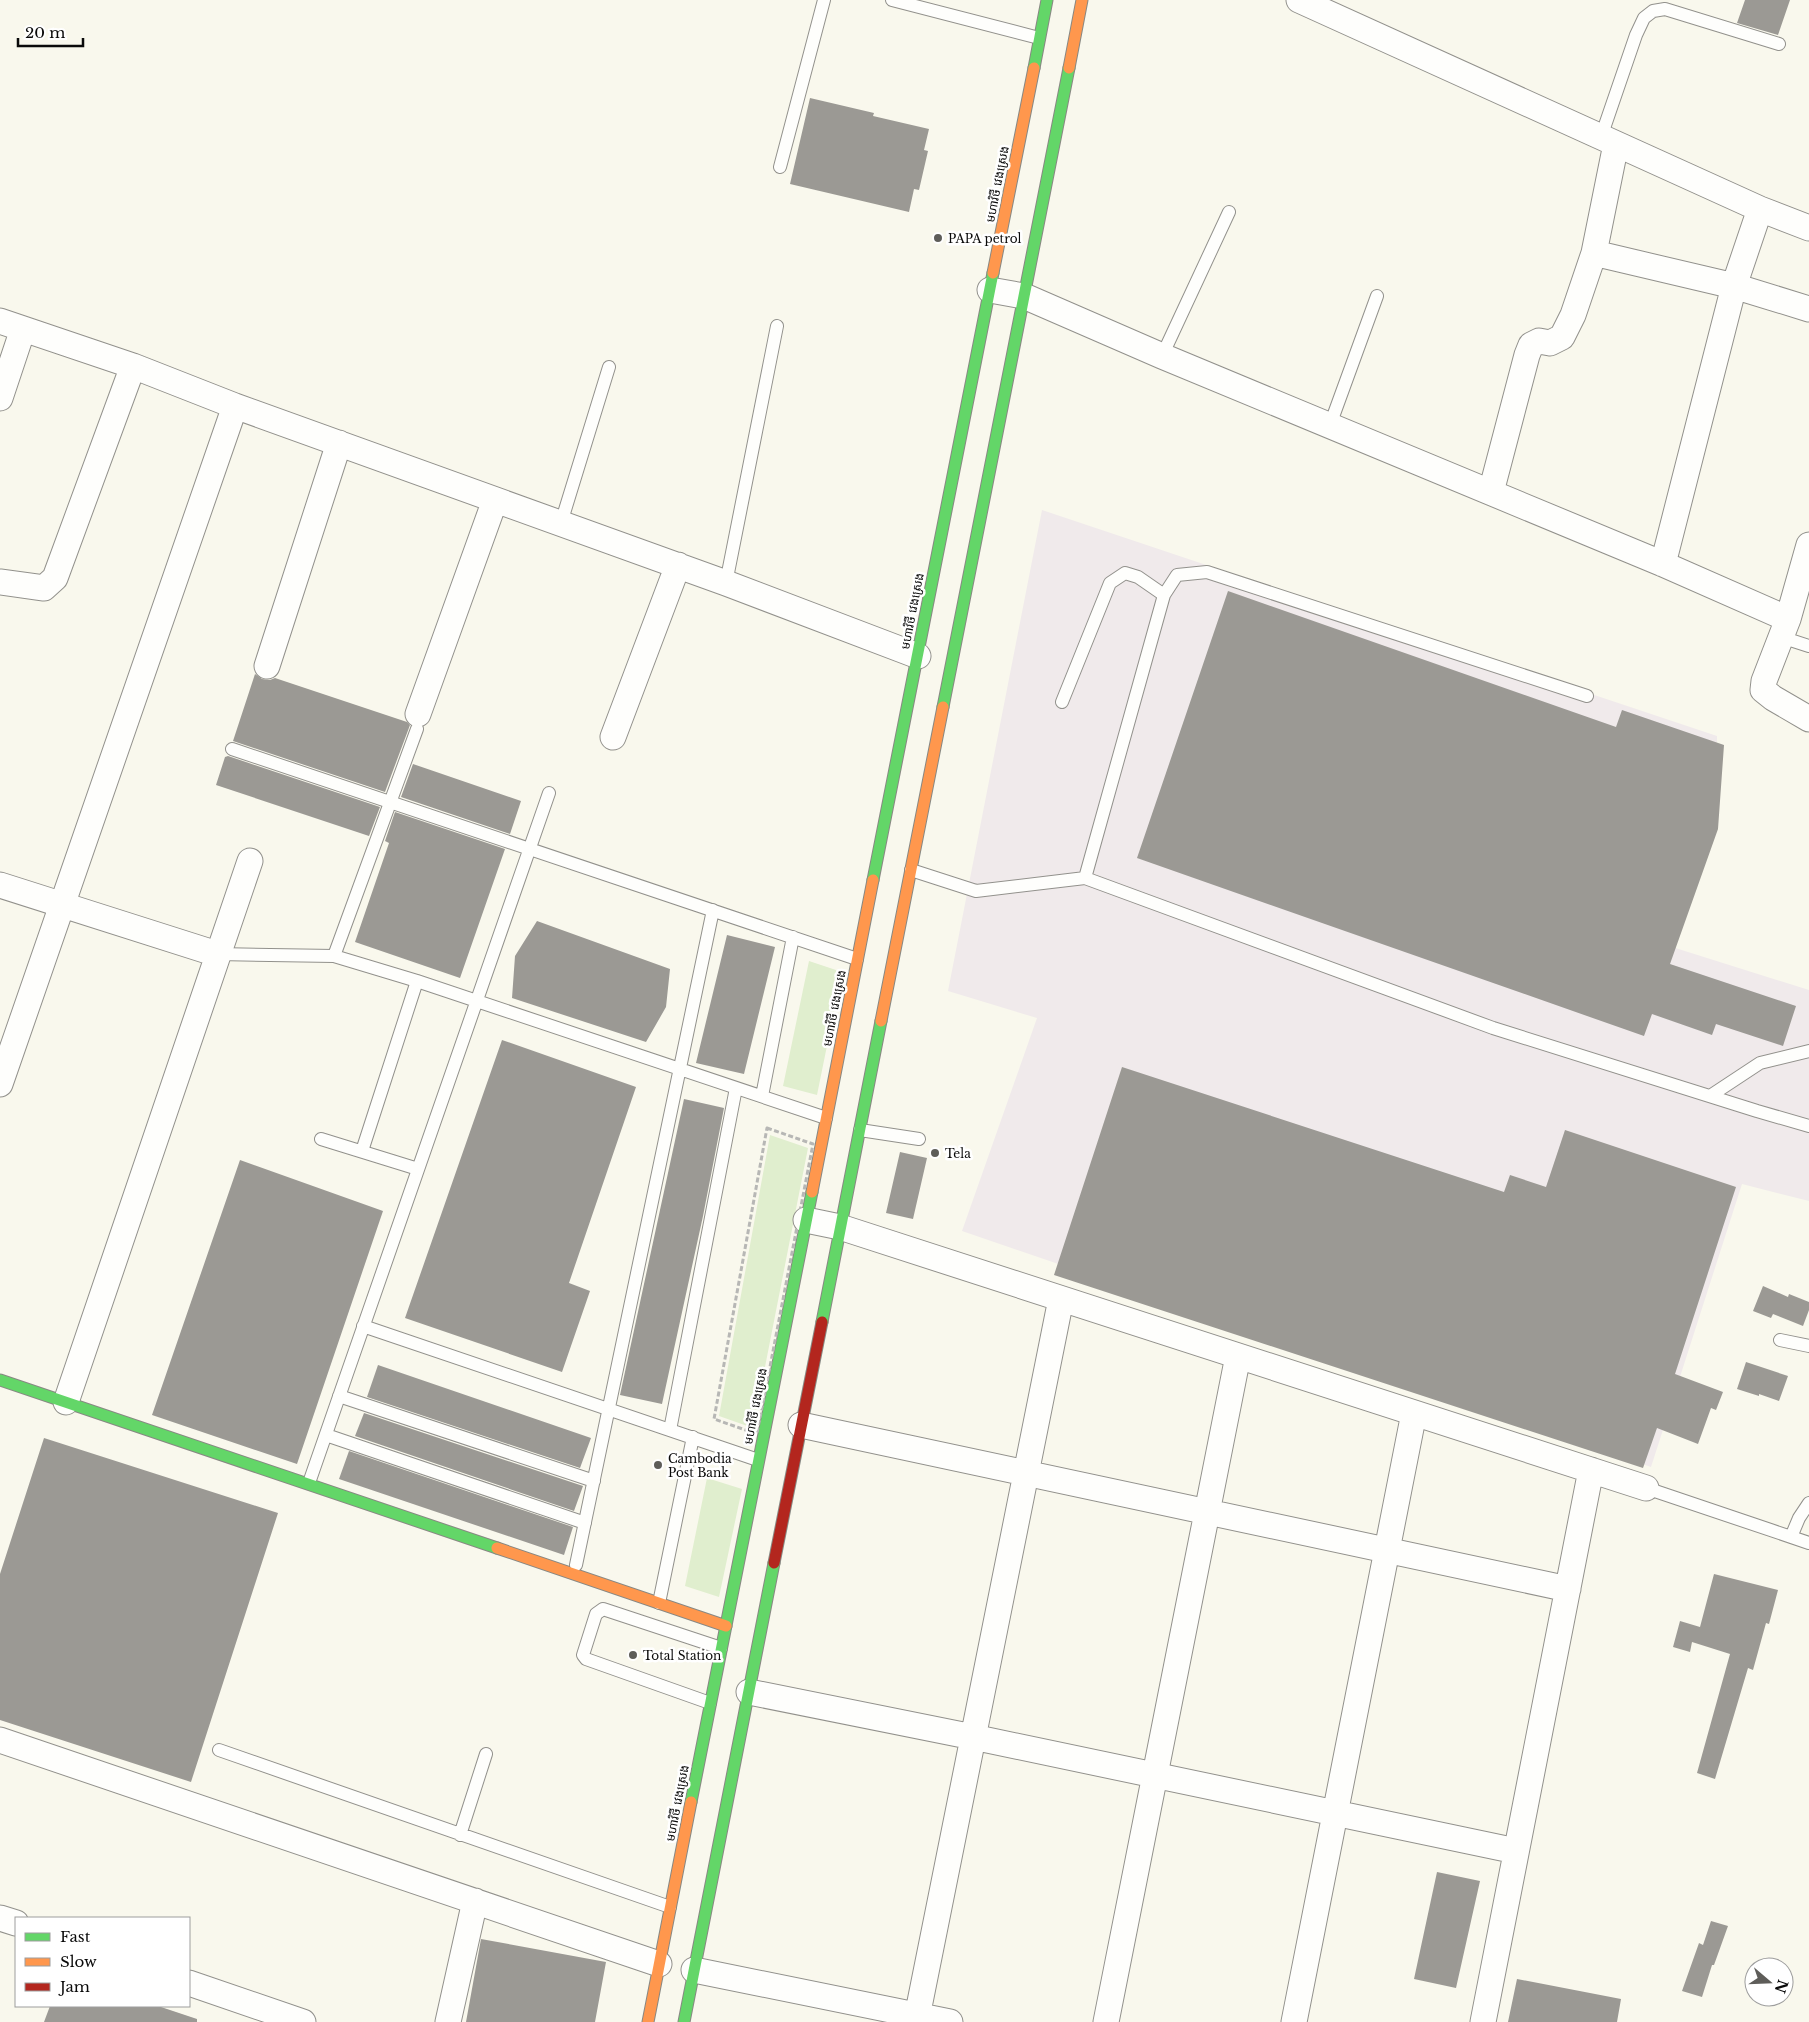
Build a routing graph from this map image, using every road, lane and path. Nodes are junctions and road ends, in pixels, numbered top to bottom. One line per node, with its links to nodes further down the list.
1 (824, 0): 9 (lane)
2 (892, 0): 6 (lane)
3 (1047, 0): 6 (main road, មហាវិថី វេងស្រេង)
4 (1082, 0): 16 (main road)
5 (1299, 0): 8 (street)
6 (1039, 38): 15 (main road, មហាវិថី វេងស្រេង)
7 (1779, 44): 8 (lane)
8 (1608, 140): 10 (street); 13 (street)
9 (780, 167)
10 (1760, 209): 12 (street); 14 (street)
11 (1228, 212): 21 (lane)
12 (1809, 228)
13 (1594, 253): 14 (street); 28 (street)
14 (1734, 286): 18 (street); 32 (street)
15 (990, 290): 16 (street); 39 (main road, មហាវិថី វេងស្រេង)
16 (1024, 296): 21 (street); 51 (main road)
17 (1377, 296): 26 (lane)
18 (1809, 309)
19 (11, 325): 22 (street); 24 (street)
20 (778, 326): 35 (lane)
21 (1162, 356): 26 (street)
22 (133, 366): 25 (street); 34 (street)
23 (610, 367): 30 (lane)
24 (0, 398)
25 (235, 406): 27 (street); 54 (street)
26 (1330, 425): 28 (street)
27 (340, 443): 29 (street); 40 (street)
28 (1491, 492): 32 (street)
29 (495, 500): 30 (street); 44 (street)
30 (561, 523): 33 (street)
31 (1807, 557): 37 (street)
32 (1663, 564): 37 (street)
33 (678, 565): 35 (street); 45 (street)
34 (0, 582)
35 (726, 583): 39 (street)
36 (1164, 594): 41 (lane); 42 (lane); 52 (lane)
37 (1785, 628): 38 (lane); 43 (street)
38 (1809, 646)
39 (918, 656): 59 (main road, មហាវិថី វេងស្រេង)
40 (267, 666)
41 (1587, 696)
42 (1062, 702)
43 (1809, 719)
44 (417, 721): 48 (lane)
45 (613, 737)
46 (232, 749): 48 (lane)
47 (548, 793): 49 (lane)
48 (390, 802): 49 (lane); 58 (lane)
49 (529, 848): 55 (lane); 61 (lane)
50 (250, 861): 57 (street)
51 (906, 869): 52 (lane); 70 (main road)
52 (1085, 878): 67 (lane)
53 (0, 885): 54 (street)
54 (62, 906): 57 (street); 64 (street)
55 (713, 910): 56 (lane); 63 (lane)
56 (793, 937): 59 (lane); 66 (lane)
57 (217, 954): 58 (lane); 85 (street)
58 (334, 956): 60 (lane)
59 (857, 959): 68 (main road, មហាវិថី វេងស្រេង)
60 (418, 981): 61 (lane); 74 (lane)
61 (476, 1000): 63 (lane); 75 (lane)
62 (1809, 1051): 67 (lane)
63 (680, 1069): 65 (lane); 86 (lane)
64 (0, 1084)
65 (736, 1088): 66 (lane); 89 (lane)
66 (762, 1096): 68 (lane)
67 (1710, 1096): 69 (lane)
68 (826, 1118): 76 (main road, មហាវិថី វេងស្រេង)
69 (1809, 1126)
70 (860, 1130): 72 (lane); 77 (main road)
71 (322, 1138): 74 (lane)
72 (919, 1139)
73 (813, 1144): 73 (path)
74 (362, 1151): 75 (lane)
75 (418, 1169): 79 (lane)
76 (806, 1220): 77 (street); 92 (main road, មហាវិថី វេងស្រេង)
77 (840, 1227): 78 (street); 88 (main road)
78 (1061, 1299): 82 (street); 94 (street)
79 (363, 1326): 84 (lane); 86 (lane)
80 (1780, 1340): 81 (lane)
81 (1809, 1346)
82 (1238, 1356): 87 (street); 99 (street)
83 (0, 1380): 85 (main road)
84 (339, 1396): 90 (lane); 96 (lane)
85 (66, 1402): 106 (main road)
86 (609, 1409): 89 (lane); 96 (lane)
87 (1414, 1413): 93 (street); 103 (street)
88 (801, 1425): 94 (street); 109 (main road)
89 (670, 1430): 91 (lane)
90 (326, 1435): 95 (lane); 100 (lane)
91 (693, 1437): 92 (lane); 106 (lane)
92 (758, 1460): 107 (main road, មហាវិថី វេងស្រេង)
93 (1591, 1470): 97 (street); 105 (street)
94 (1026, 1473): 99 (street); 111 (street)
95 (310, 1480)
96 (594, 1481): 100 (lane)
97 (1646, 1488): 101 (lane)
98 (1809, 1503): 101 (lane)
99 (1207, 1512): 103 (street); 115 (street)
100 (585, 1523): 104 (lane)
101 (1792, 1537): 102 (lane)
102 (1809, 1543)
103 (1387, 1550): 105 (street); 116 (street)
104 (576, 1565)
105 (1568, 1588): 118 (street)
106 (659, 1603): 107 (main road)
107 (726, 1626): 108 (main road, មហាវិថី វេងស្រេង)
108 (721, 1648): 110 (main road, មហាវិថី វេងស្រេង); 110 (lane)
109 (749, 1692): 111 (street); 124 (main road)
110 (710, 1703): 120 (main road, មហាវិថី វេងស្រេង)
111 (973, 1736): 115 (street); 126 (street)
112 (0, 1740): 119 (street)
113 (220, 1750): 117 (lane)
114 (486, 1754): 117 (lane)
115 (1155, 1775): 116 (street); 132 (street)
116 (1335, 1813): 118 (street); 133 (street)
117 (460, 1835): 120 (lane)
118 (1516, 1852): 134 (street)
119 (475, 1902): 123 (street); 128 (street)
120 (670, 1907): 123 (main road, មហាវិថី វេងស្រេង)
121 (0, 1918): 122 (street)
122 (15, 1923)
123 (659, 1964): 129 (main road, មហាវិថី វេងស្រេង)
124 (694, 1970): 126 (street); 130 (main road)
125 (190, 1983): 127 (street)
126 (917, 2019): 131 (street)
127 (303, 2022)
128 (448, 2022)
129 (648, 2022)
130 (684, 2022)
131 (950, 2022)
132 (1106, 2022)
133 (1294, 2022)
134 (1483, 2022)

